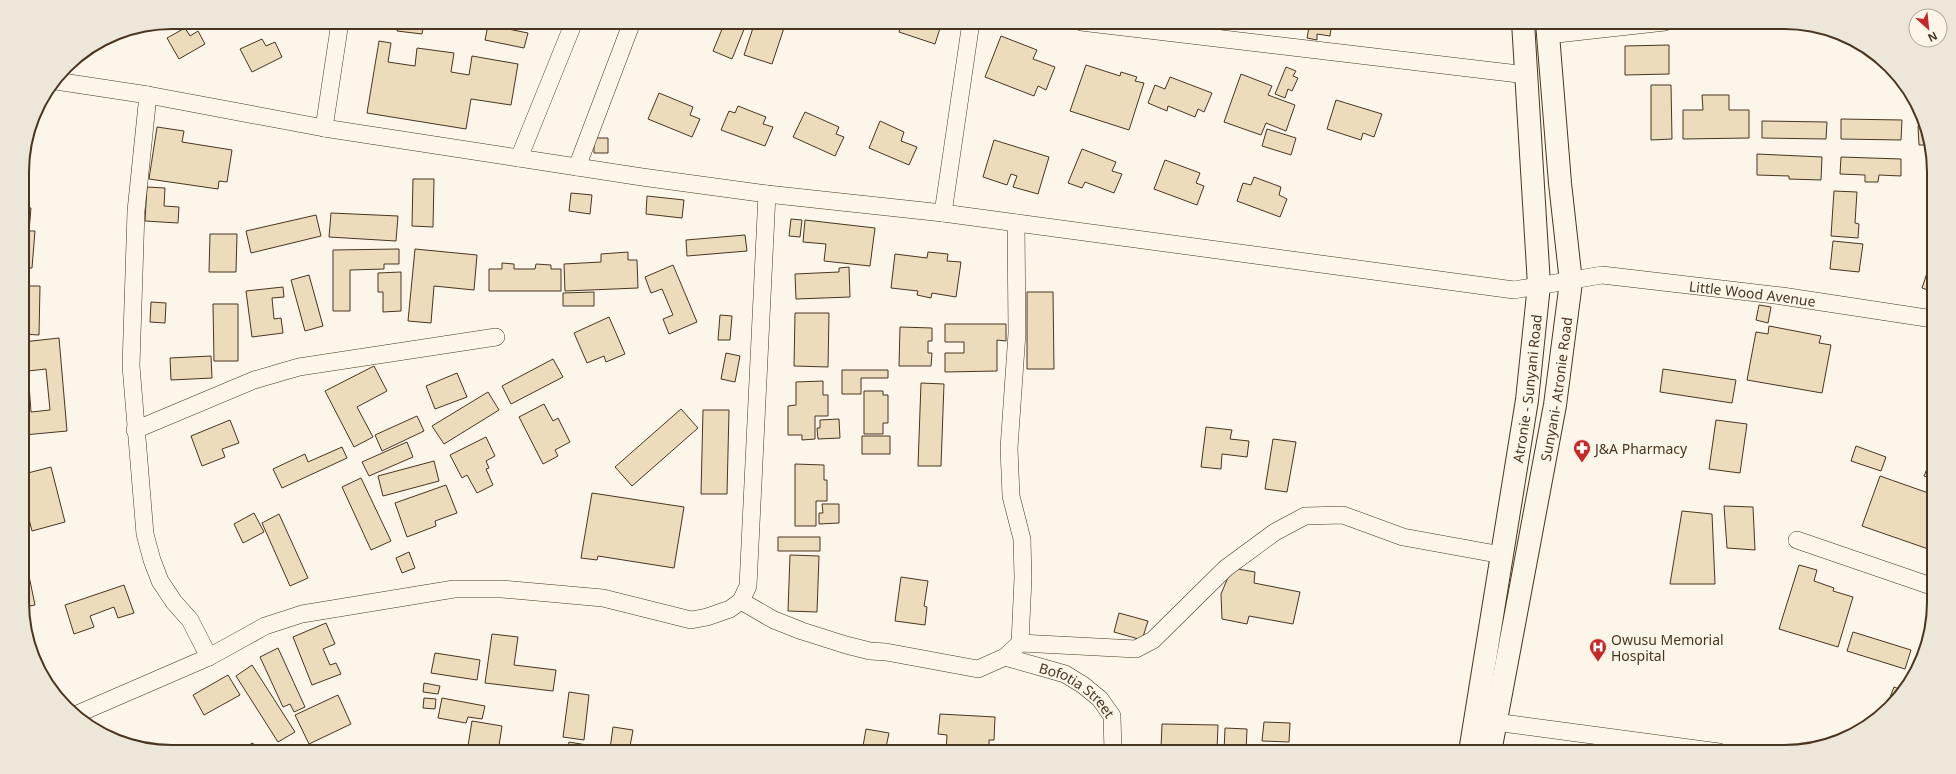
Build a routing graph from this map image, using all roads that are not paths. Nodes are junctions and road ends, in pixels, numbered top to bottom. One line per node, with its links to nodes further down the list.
1 (339, 29): 11 (street)
2 (571, 29): 12 (street)
3 (629, 29): 13 (street)
4 (970, 29): 15 (street)
5 (1140, 29): 8 (street)
6 (1524, 29): 8 (highway, Atronie - Sunyani Road)
7 (1548, 29): 17 (highway, Sunyani- Atronie Road)
8 (1527, 75): 18 (highway, Atronie - Sunyani Road)
9 (62, 82): 10 (street, Little Wood Avenue)
10 (148, 96): 11 (street, Little Wood Avenue); 21 (street)
11 (324, 128): 12 (street, Little Wood Avenue)
12 (519, 158): 13 (street, Little Wood Avenue)
13 (577, 167): 14 (street, Little Wood Avenue)
14 (767, 194): 15 (street, Little Wood Avenue); 25 (street)
15 (944, 213): 16 (street, Little Wood Avenue)
16 (1016, 222): 18 (street, Little Wood Avenue); 26 (street)
17 (1571, 282): 18 (street, Little Wood Avenue); 19 (street, Little Wood Avenue); 30 (highway, Sunyani- Atronie Road)
18 (1539, 284): 23 (highway, Atronie - Sunyani Road)
19 (1927, 318)
20 (496, 337): 21 (street)
21 (136, 430): 28 (street)
22 (1797, 540): 24 (street)
23 (1502, 555): 26 (street); 32 (highway, Atronie - Sunyani Road)
24 (1927, 585)
25 (741, 601): 27 (street); 28 (street)
26 (1020, 643): 27 (street)
27 (1005, 656): 31 (street, Bofotia Street)
28 (209, 657): 29 (street)
29 (82, 712)
30 (1495, 722): 33 (highway, Sunyani- Atronie Road); 34 (street)
31 (1113, 745)
32 (1471, 745)
33 (1491, 745)
34 (1667, 745)

